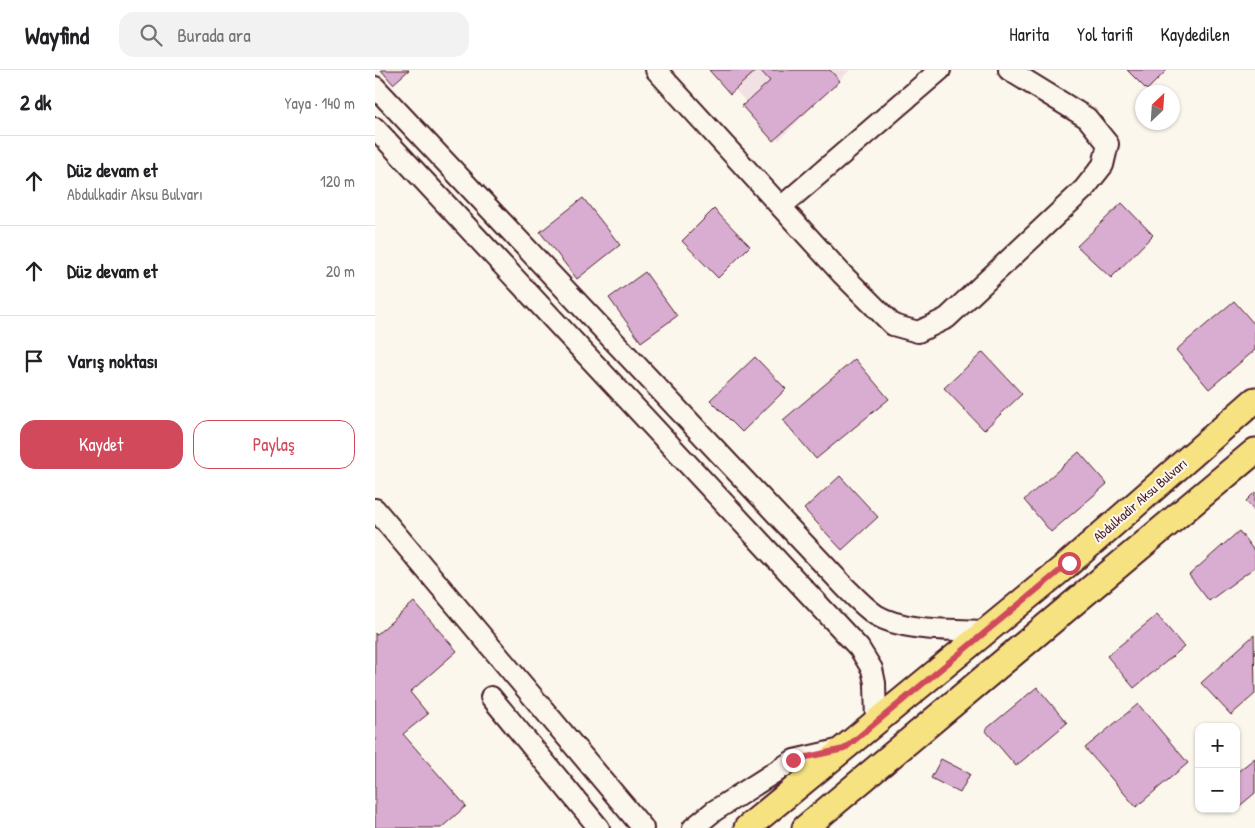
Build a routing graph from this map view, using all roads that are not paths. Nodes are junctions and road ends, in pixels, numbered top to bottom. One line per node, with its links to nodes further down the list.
1 (657, 70): 6 (street)
2 (941, 70): 6 (street)
3 (1009, 70): 6 (street)
4 (375, 87): 10 (street)
5 (375, 128): 11 (street)
6 (781, 207)
7 (1255, 400): 12 (main road, Abdulkadir Aksu Bulvarı)
8 (1255, 450): 20 (main road)
9 (375, 509): 17 (street)
10 (858, 600): 11 (street); 12 (street)
11 (835, 623): 14 (street)
12 (986, 631): 14 (main road, Abdulkadir Aksu Bulvarı)
13 (491, 697): 16 (street)
14 (876, 722): 15 (main road, Abdulkadir Aksu Bulvarı)
15 (844, 749): 18 (street); 19 (main road, Abdulkadir Aksu Bulvarı)
16 (599, 828)
17 (643, 828)
18 (693, 828)
19 (747, 828)
20 (805, 828)

